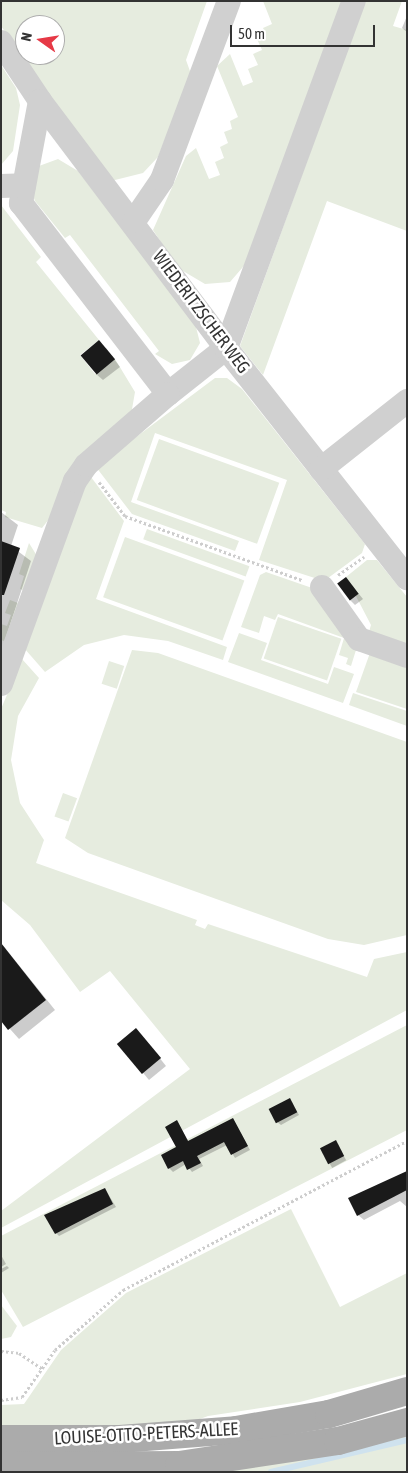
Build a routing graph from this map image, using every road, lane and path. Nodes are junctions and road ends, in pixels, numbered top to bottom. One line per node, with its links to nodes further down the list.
1 (229, 1): 6 (lane)
2 (354, 1): 7 (lane)
3 (1, 42): 4 (lane, WIEDERITZSCHER WEG)
4 (40, 101): 5 (lane); 6 (lane, WIEDERITZSCHER WEG)
5 (13, 186): 8 (lane)
6 (134, 222): 7 (lane, WIEDERITZSCHER WEG)
7 (226, 348): 8 (lane); 11 (lane, WIEDERITZSCHER WEG)
8 (168, 394): 10 (lane)
9 (407, 401): 11 (lane)
10 (86, 465): 14 (path); 16 (lane)
11 (321, 469): 12 (lane, WIEDERITZSCHER WEG)
12 (380, 545): 13 (lane, WIEDERITZSCHER WEG); 14 (path)
13 (407, 578)
14 (322, 587): 15 (lane)
15 (407, 656)
16 (1, 684)
17 (407, 1141): 19 (path)
18 (1, 1351): 19 (path)
19 (43, 1369): 21 (path)
20 (407, 1391): 23 (main road, LOUISE-OTTO-PETERS-ALLEE)
21 (1, 1400)
22 (407, 1422): 24 (main road, LOUISE-OTTO-PETERS-ALLEE)
23 (1, 1439)
24 (1, 1466)

